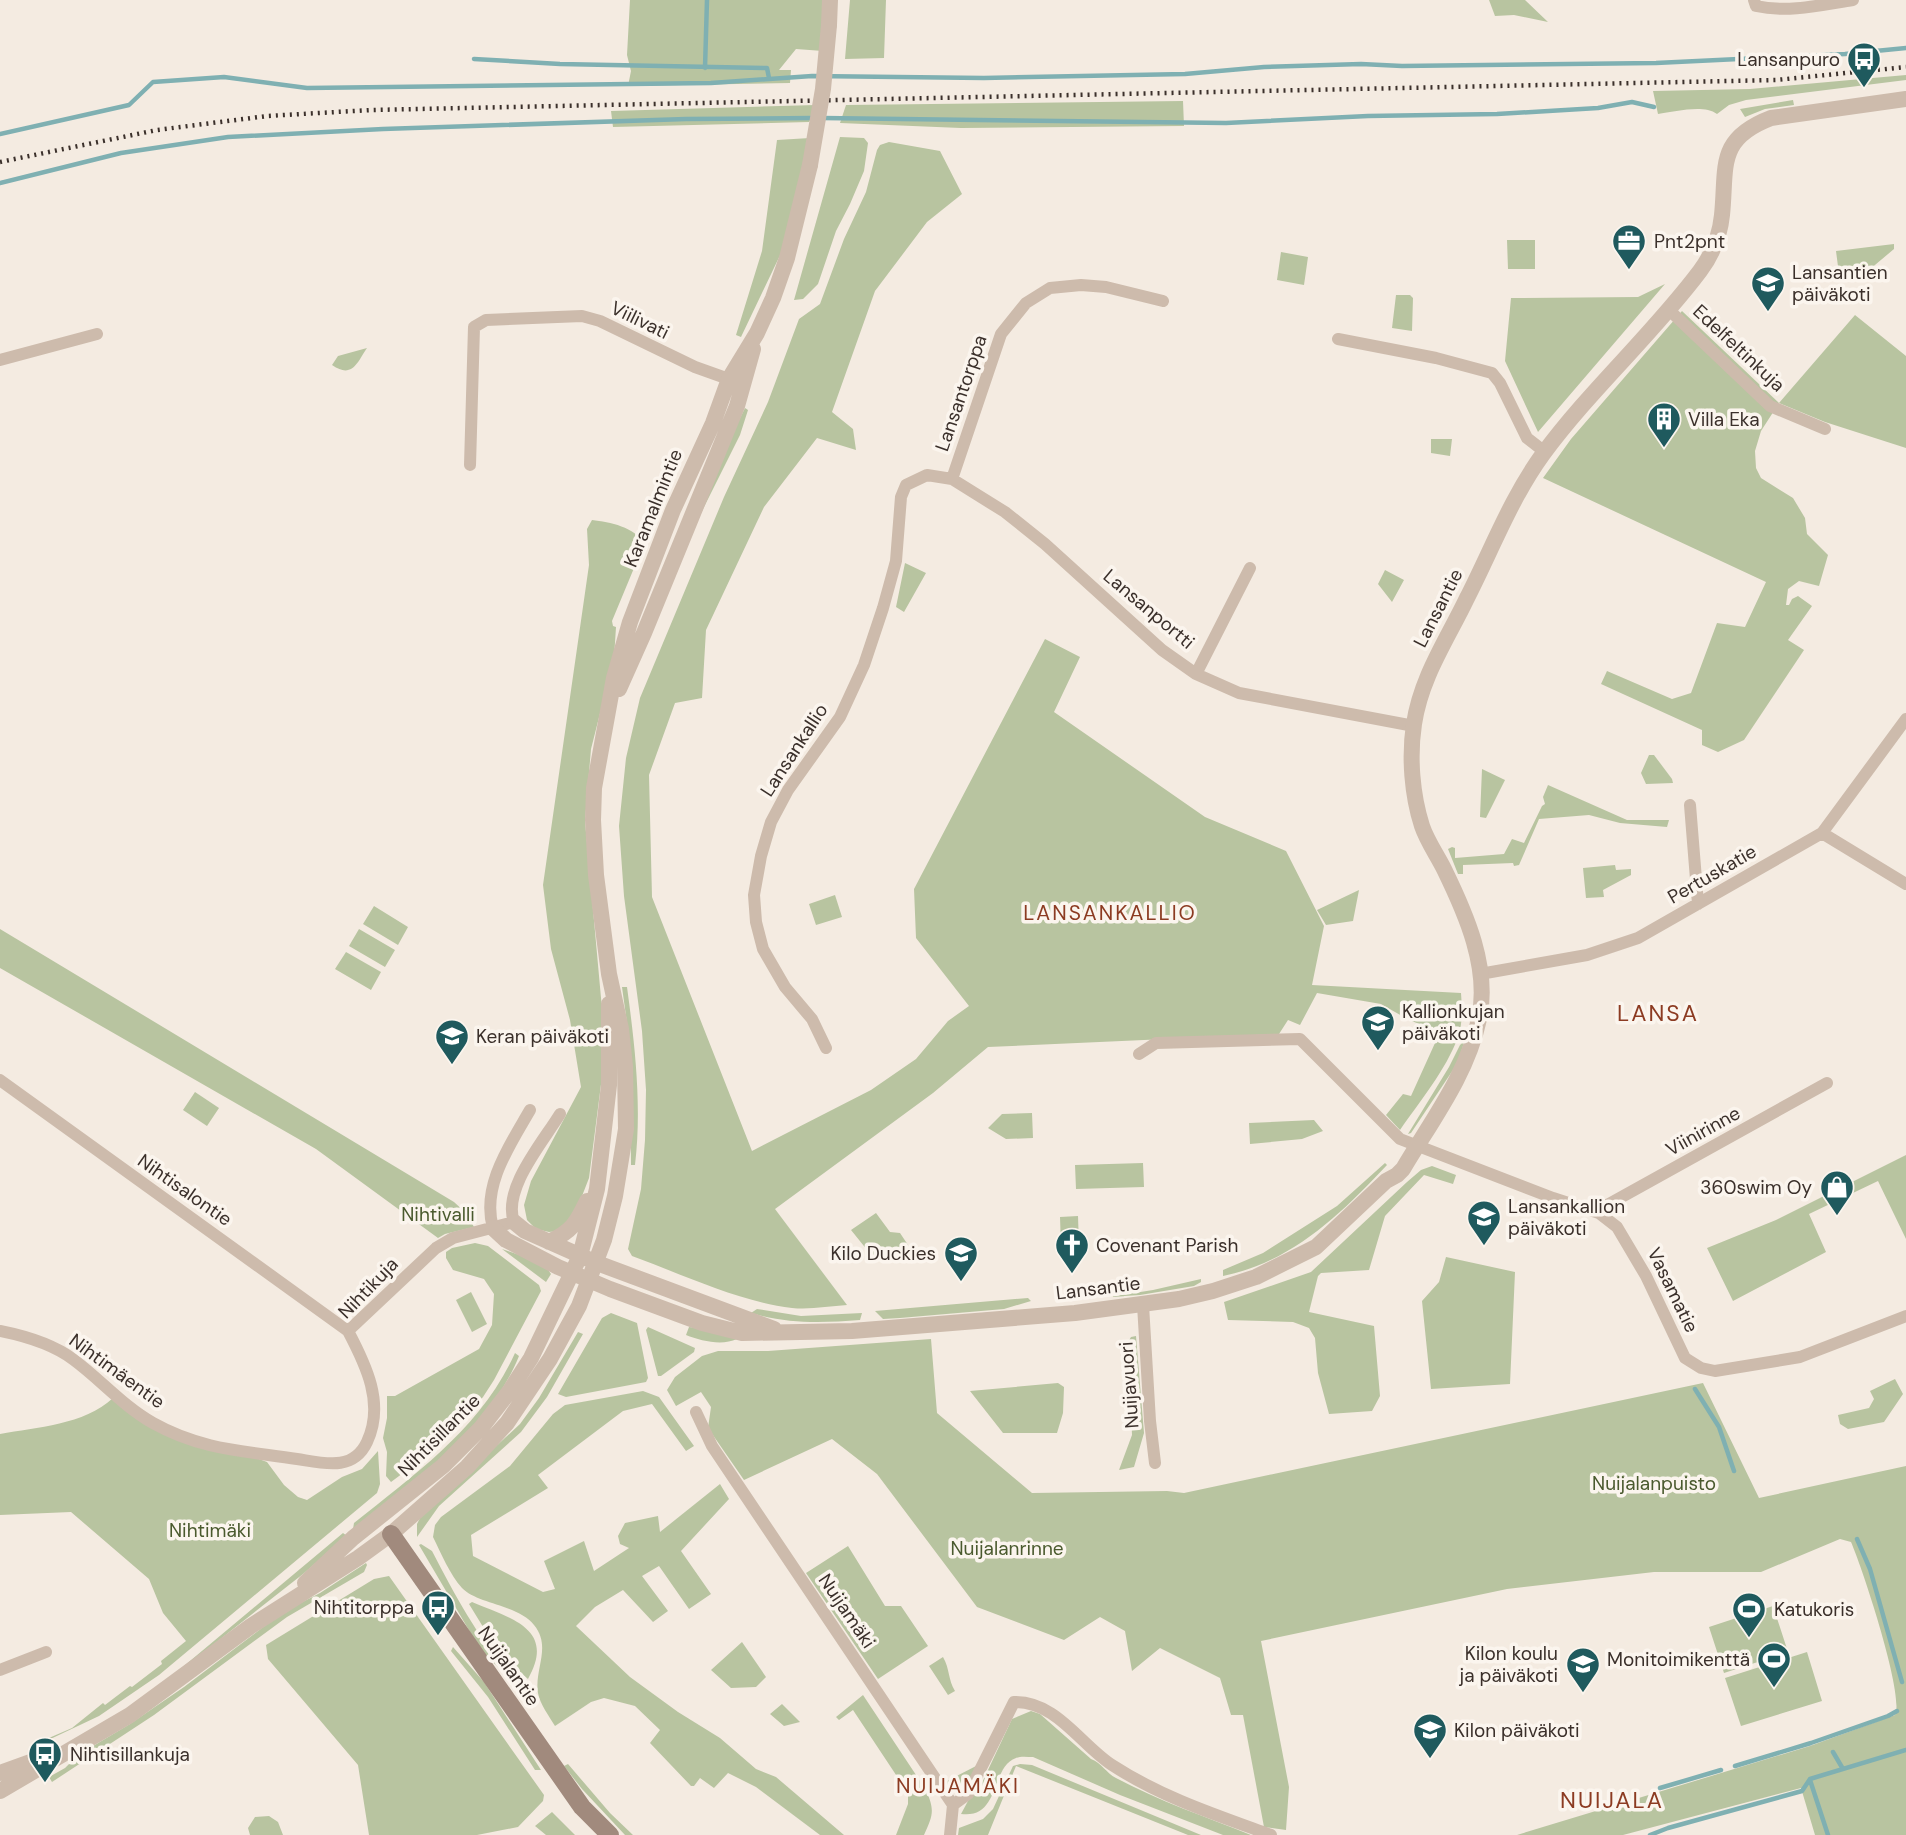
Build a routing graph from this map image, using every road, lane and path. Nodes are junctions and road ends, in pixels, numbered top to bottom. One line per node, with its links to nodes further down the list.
1 (830, 0): 10 (street, Karamalmintie, bridge)
2 (1754, 0): 3 (street)
3 (1853, 0)
4 (1906, 99): 6 (street, Lansantie)
5 (1163, 301): 15 (street, Lansantorppa)
6 (1668, 309): 11 (street, Edelfeltinkuja); 12 (street, Lansantie)
7 (97, 334): 9 (street)
8 (1338, 339): 12 (street)
9 (0, 359)
10 (737, 382): 13 (street, Viilivati); 24 (street, Karamalmintie)
11 (1825, 429)
12 (1545, 452): 19 (street, Lansantie)
13 (470, 465)
14 (927, 475): 15 (street, Lansanportti); 26 (street, Lansankallio)
15 (951, 478): 17 (street, Lansanportti)
16 (1251, 568): 17 (street)
17 (1196, 674): 19 (street, Lansanportti)
18 (1906, 719): 21 (street, Pertuskatie)
19 (1414, 726): 25 (street, Lansantie)
20 (1690, 805): 23 (street)
21 (1822, 833): 22 (street); 23 (street, Pertuskatie)
22 (1906, 884)
23 (1698, 904): 25 (street, Pertuskatie)
24 (609, 974): 33 (street, Karamalmintie); 39 (street, Karamalmintie)
25 (1480, 974): 32 (street, Lansantie)
26 (826, 1048)
27 (1139, 1054): 32 (street, Vasamatie)
28 (0, 1080): 45 (street, Nihtisalontie)
29 (1827, 1083): 34 (street, Viinirinne)
30 (530, 1110): 36 (street)
31 (560, 1114): 35 (street)
32 (1417, 1146): 34 (street, Vasamatie); 42 (street, Lansantie)
33 (600, 1170): 37 (street, Karamalmintie); 38 (street, Karamalmintie)
34 (1599, 1213): 43 (street, Vasamatie)
35 (514, 1222): 36 (street, Nihtikuja); 37 (street, Lansantie)
36 (493, 1228): 40 (street, Lansantie); 45 (street, Nihtikuja)
37 (549, 1242): 38 (street, Lansantie)
38 (580, 1256): 39 (street, Lansantie); 40 (street, Nihtisillantie)
39 (597, 1263): 41 (street, Karamalmintie); 46 (street, Lansantie)
40 (573, 1273): 41 (street, Lansantie); 50 (street, Nihtisillantie)
41 (590, 1281): 46 (street, Lansantie); 51 (street, Nihtisillantie)
42 (1143, 1305): 46 (street, Lansantie); 49 (street, Nuijavuori)
43 (1906, 1316)
44 (0, 1331): 48 (street, Nihtimäentie)
45 (348, 1331): 48 (street, Nihtikuja)
46 (779, 1331)
47 (696, 1412): 58 (street, Nuijamäki)
48 (252, 1454)
49 (1155, 1463)
50 (379, 1517): 51 (street, Nuijalantie); 52 (street, Nihtisillantie)
51 (391, 1534): 52 (street, Nihtisillantie); 59 (main road, Nuijalantie)
52 (281, 1606): 55 (street, Nihtisillantie)
53 (46, 1652): 54 (street)
54 (0, 1670)
55 (89, 1740): 56 (street, Nihtisillantie); 57 (street, Nihtisillantie)
56 (0, 1773)
57 (0, 1791)
58 (953, 1805): 60 (street); 61 (street)
59 (610, 1835)
60 (950, 1835)
61 (1270, 1835)

